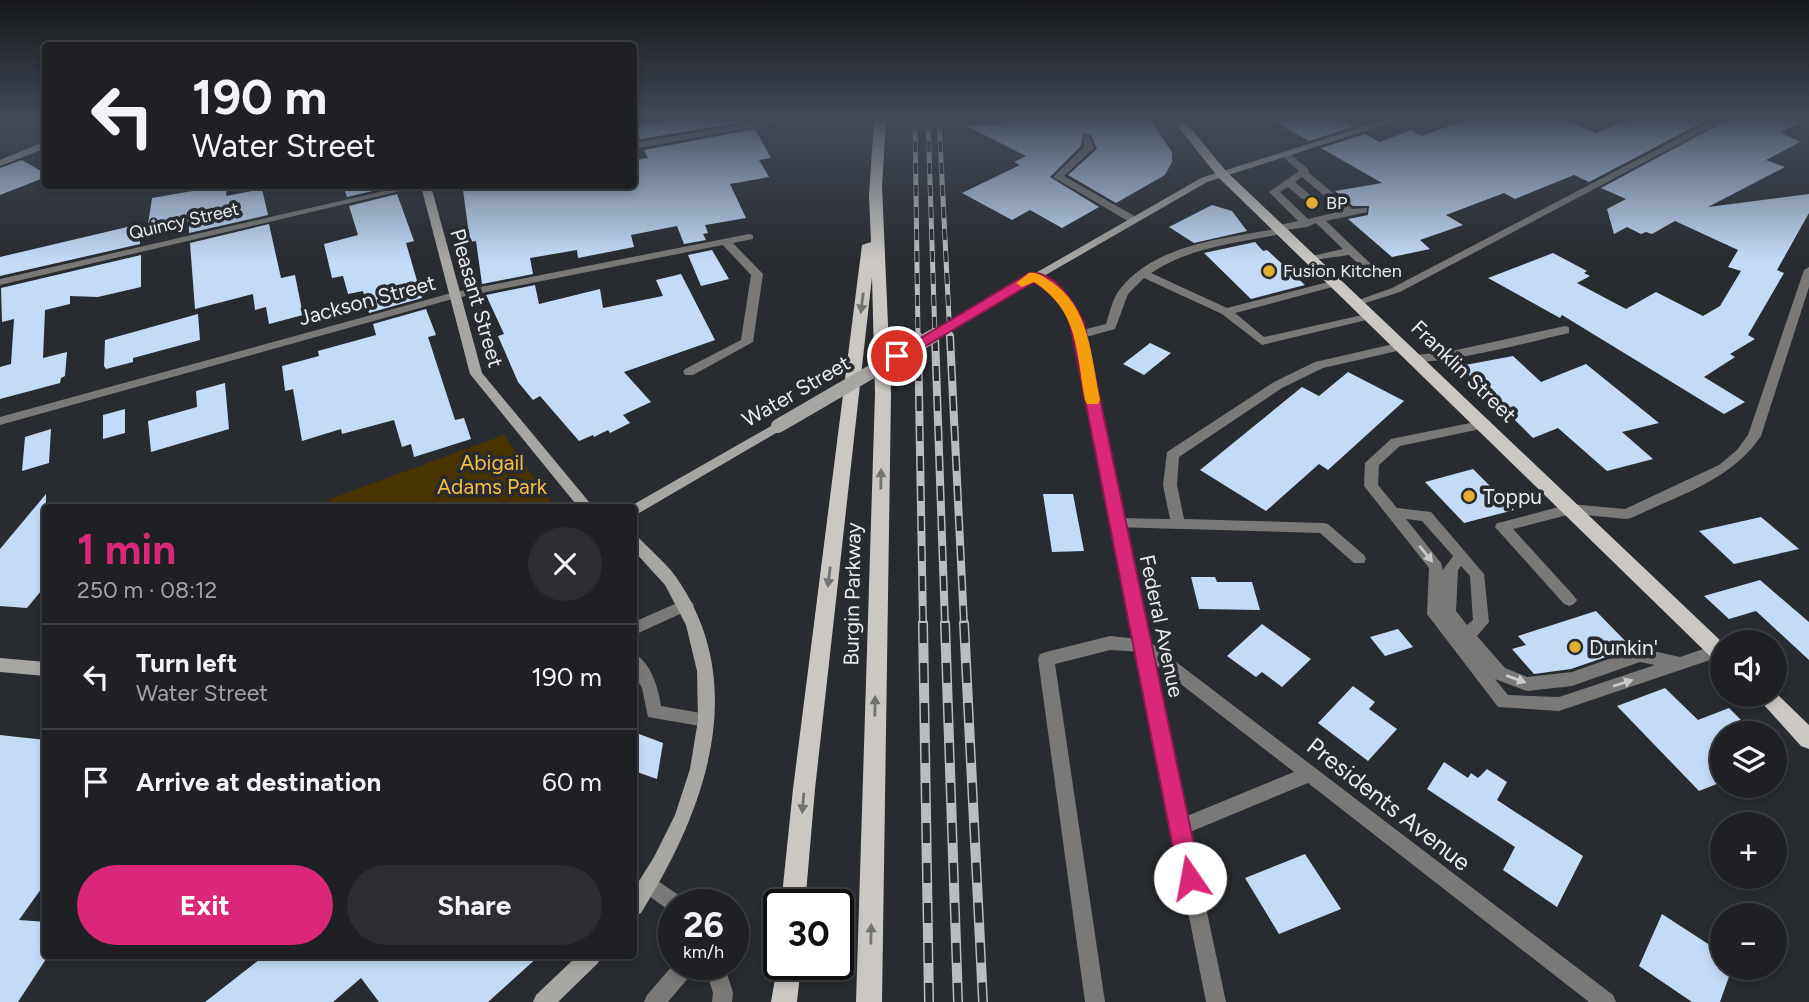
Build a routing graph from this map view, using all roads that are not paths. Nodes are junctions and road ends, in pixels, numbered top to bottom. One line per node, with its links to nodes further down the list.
1 (877, 166): 10 (main road, Burgin Parkway)
2 (1070, 166): 17 (street)
3 (1215, 166): 8 (main road, Franklin Street)
4 (1251, 166): 8 (main road, Water Street)
5 (1296, 166): 7 (street)
6 (1633, 166): 31 (street)
7 (1303, 173): 9 (street); 15 (street)
8 (1222, 174): 17 (main road, Water Street); 19 (main road, Franklin Street)
9 (1289, 182): 13 (street); 18 (street)
10 (876, 187): 67 (main road, Burgin Parkway, one-way to 67); 78 (main road, Burgin Parkway, one-way to 10)
11 (404, 189): 28 (street, Quincy Street)
12 (427, 189): 30 (main road, Pleasant Street)
13 (1306, 197)
14 (1363, 210): 15 (street)
15 (1350, 213): 16 (street)
16 (1324, 217): 18 (street); 22 (street)
17 (1132, 219): 27 (main road, Water Street)
18 (1307, 223): 19 (street)
19 (1280, 230): 23 (main road, Franklin Street); 26 (street)
20 (748, 237): 21 (street, Jackson Street)
21 (726, 242): 30 (street, Jackson Street); 38 (street)
22 (1352, 251): 23 (street); 24 (street)
23 (1311, 259): 29 (main road, Franklin Street)
24 (1371, 270)
25 (1809, 270): 43 (street)
26 (1143, 272): 32 (street); 35 (street)
27 (1034, 276): 35 (street, Federal Avenue); 42 (main road, Water Street, bridge)
28 (0, 282)
29 (1336, 283): 31 (main road, Franklin Street); 32 (street)
30 (455, 295): 39 (street, Jackson Street); 41 (main road, Pleasant Street)
31 (1356, 303): 33 (main road, Franklin Street)
32 (1226, 312): 33 (street)
33 (1371, 316): 36 (main road, Franklin Street)
34 (1565, 330): 37 (street)
35 (1079, 335): 45 (street, Federal Avenue)
36 (1402, 346): 37 (main road, Franklin Street); 46 (street)
37 (1417, 359): 40 (main road, Franklin Street)
38 (689, 372)
39 (0, 421)
40 (1485, 424): 43 (main road, Franklin Street); 44 (street)
41 (584, 504)
42 (637, 509)
43 (1570, 509): 50 (street); 54 (main road, Franklin Street)
44 (1393, 513): 48 (street); 57 (street, one-way to 57)
45 (1117, 523): 46 (street); 55 (street, Federal Avenue)
46 (1178, 524): 49 (street)
47 (637, 545): 51 (main road)
48 (1460, 558): 53 (street); 53 (street)
49 (1359, 559)
50 (1569, 600)
51 (686, 606): 52 (street); 62 (main road)
52 (637, 628)
53 (1468, 634): 57 (street, one-way to 57)
54 (1710, 643)
55 (1143, 645): 64 (street, Presidents Avenue); 65 (street, Federal Avenue); 79 (street)
56 (1710, 656): 57 (street)
57 (1681, 664)
58 (0, 665): 60 (main road)
59 (637, 666): 62 (street)
60 (42, 669)
61 (1777, 707): 63 (main road)
62 (706, 720): 66 (main road)
63 (1809, 739)
64 (1309, 774): 65 (street); 81 (street, Presidents Avenue)
65 (1180, 828): 80 (street, Federal Avenue)
66 (649, 884): 68 (street); 69 (main road)
67 (795, 889)
68 (658, 891)
69 (637, 902)
70 (588, 959): 74 (main road)
71 (673, 980): 75 (street)
72 (719, 980): 76 (street)
73 (786, 980): 77 (main road)
74 (543, 1002)
75 (654, 1002)
76 (722, 1002)
77 (784, 1002)
78 (869, 1002)
79 (1095, 1002)
80 (1216, 1002)
81 (1606, 1002)

